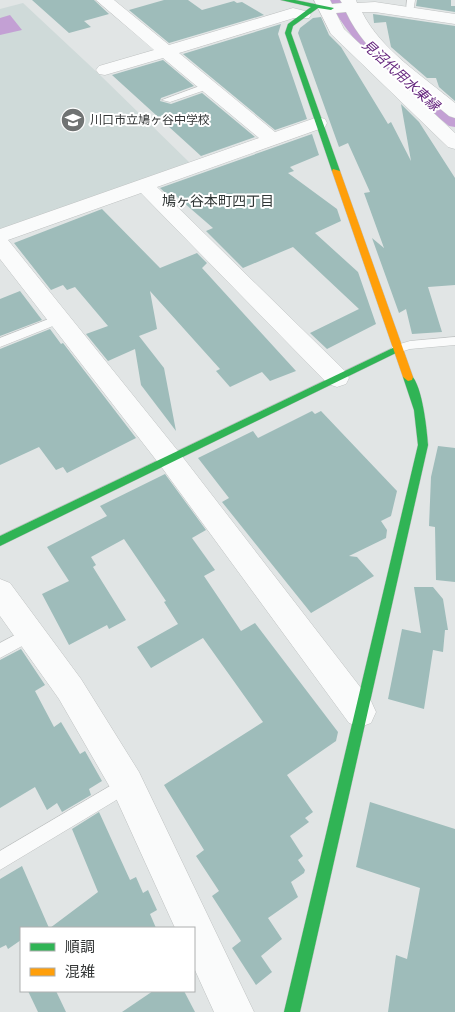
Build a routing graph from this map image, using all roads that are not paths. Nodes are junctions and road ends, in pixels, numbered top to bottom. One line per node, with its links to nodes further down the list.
1 (104, 0): 7 (street)
2 (284, 0): 5 (street)
3 (350, 4): 4 (street); 5 (street); 11 (street)
4 (411, 6): 6 (street)
5 (320, 7): 7 (street); 12 (street); 14 (street)
6 (455, 19)
7 (167, 51): 8 (street); 9 (street)
8 (105, 70)
9 (208, 86): 10 (lane); 13 (street)
10 (167, 100)
11 (455, 112)
12 (318, 123): 13 (street); 21 (street)
13 (272, 139): 15 (street)
14 (455, 143)
15 (144, 185): 16 (street); 22 (street)
16 (0, 236)
17 (0, 244): 18 (street)
18 (59, 319): 20 (lane); 23 (street)
19 (455, 341): 21 (lane)
20 (0, 343)
21 (397, 349): 22 (street); 28 (street)
22 (337, 378): 23 (street)
23 (169, 458): 24 (street); 28 (street)
24 (0, 542)
25 (0, 592): 26 (street)
26 (30, 634): 27 (lane); 29 (street)
27 (0, 651)
28 (360, 712): 34 (street)
29 (127, 784): 30 (lane); 31 (street)
30 (0, 861)
31 (194, 927)
32 (195, 929): 33 (street)
33 (234, 1012)
34 (292, 1012)

